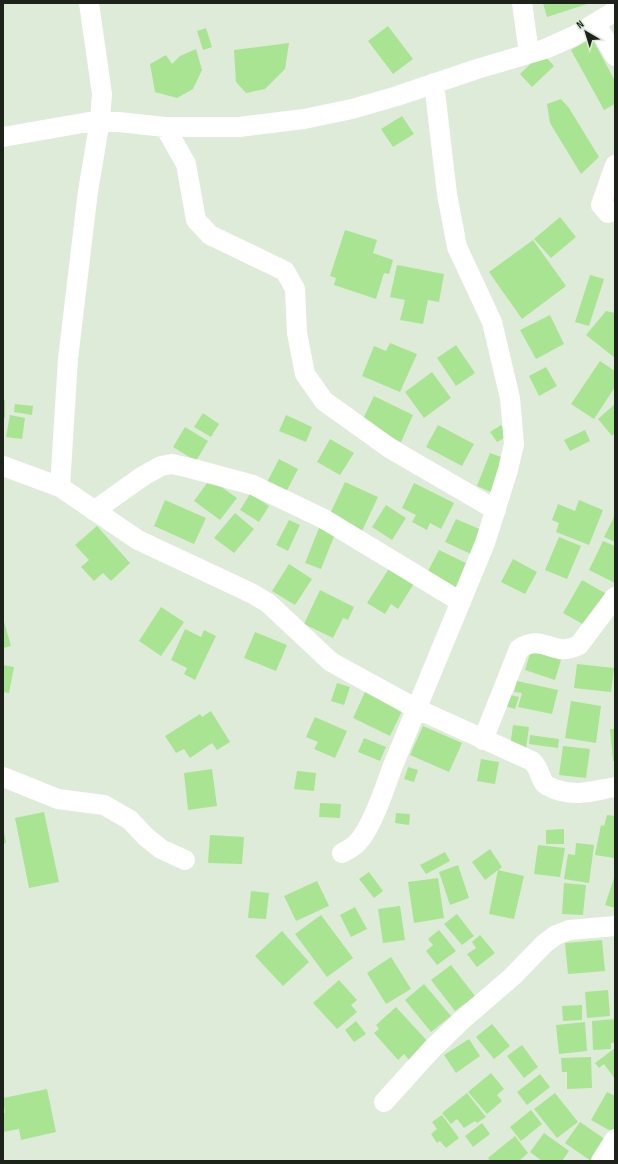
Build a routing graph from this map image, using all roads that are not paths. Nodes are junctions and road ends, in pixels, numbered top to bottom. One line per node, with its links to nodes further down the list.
1 (89, 3): 8 (street)
2 (522, 3): 5 (street)
3 (615, 11): 4 (street)
4 (596, 24): 5 (street); 6 (street)
5 (529, 53): 7 (street)
6 (615, 56)
7 (434, 83): 9 (street); 15 (street)
8 (100, 120): 9 (street); 10 (street); 14 (street)
9 (165, 127): 15 (street)
10 (3, 137)
11 (615, 165): 12 (street)
12 (615, 211)
13 (3, 466): 14 (street)
14 (60, 487): 16 (street)
15 (496, 510): 18 (street)
16 (94, 511): 18 (street); 19 (street)
17 (615, 597): 20 (street)
18 (461, 602): 19 (street)
19 (417, 709): 20 (street); 23 (street)
20 (483, 740): 22 (street)
21 (3, 777): 24 (street)
22 (615, 787)
23 (342, 853)
24 (185, 860)
25 (615, 926): 26 (street)
26 (384, 1102)
27 (615, 1139): 28 (street)
28 (600, 1161)

